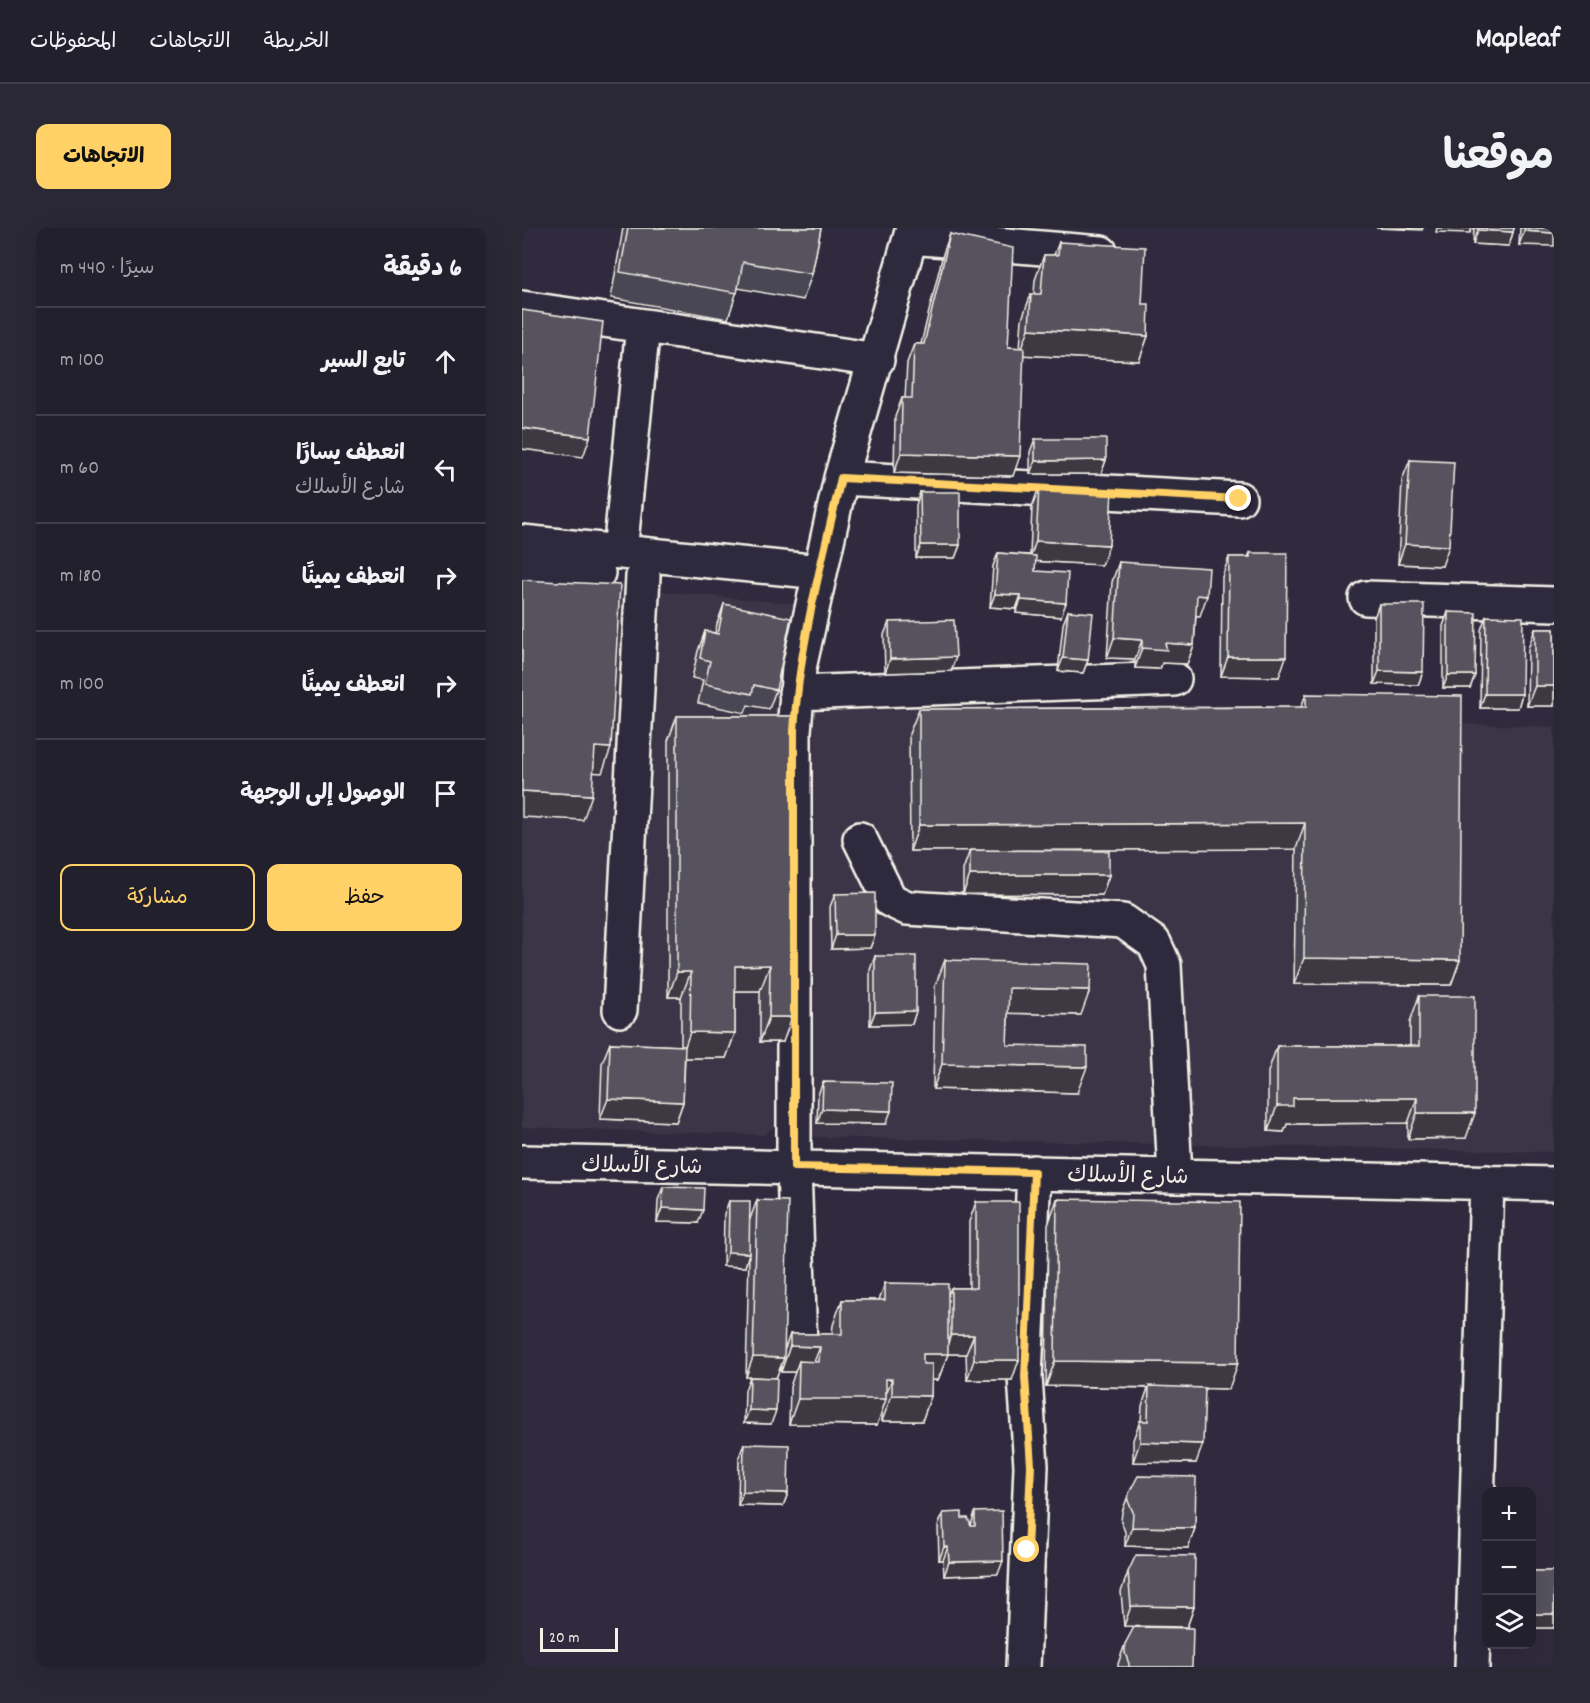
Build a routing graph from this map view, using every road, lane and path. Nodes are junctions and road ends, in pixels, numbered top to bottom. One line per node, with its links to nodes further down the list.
1 (912, 233): 2 (street); 5 (street)
2 (1130, 256)
3 (522, 308): 4 (street)
4 (643, 326): 5 (street); 9 (street)
5 (877, 360): 6 (street)
6 (841, 478): 7 (street); 12 (street)
7 (1239, 499)
8 (522, 543): 9 (street)
9 (620, 552): 12 (street)
10 (522, 567): 11 (street)
11 (643, 576): 12 (street); 18 (street)
12 (818, 583): 16 (street)
13 (1366, 598): 14 (street)
14 (1554, 604)
15 (1174, 679): 16 (street)
16 (796, 693): 20 (street)
17 (860, 839): 22 (street)
18 (620, 1010)
19 (522, 1162): 20 (street, شارع الأسلاك)
20 (794, 1167): 21 (street, شارع الأسلاك); 25 (street)
21 (1034, 1172): 22 (street, شارع الأسلاك); 26 (street)
22 (1175, 1175): 23 (street, شارع الأسلاك)
23 (1487, 1182): 24 (street, شارع الأسلاك); 27 (street)
24 (1554, 1184)
25 (800, 1346)
26 (1023, 1667)
27 (1472, 1667)

